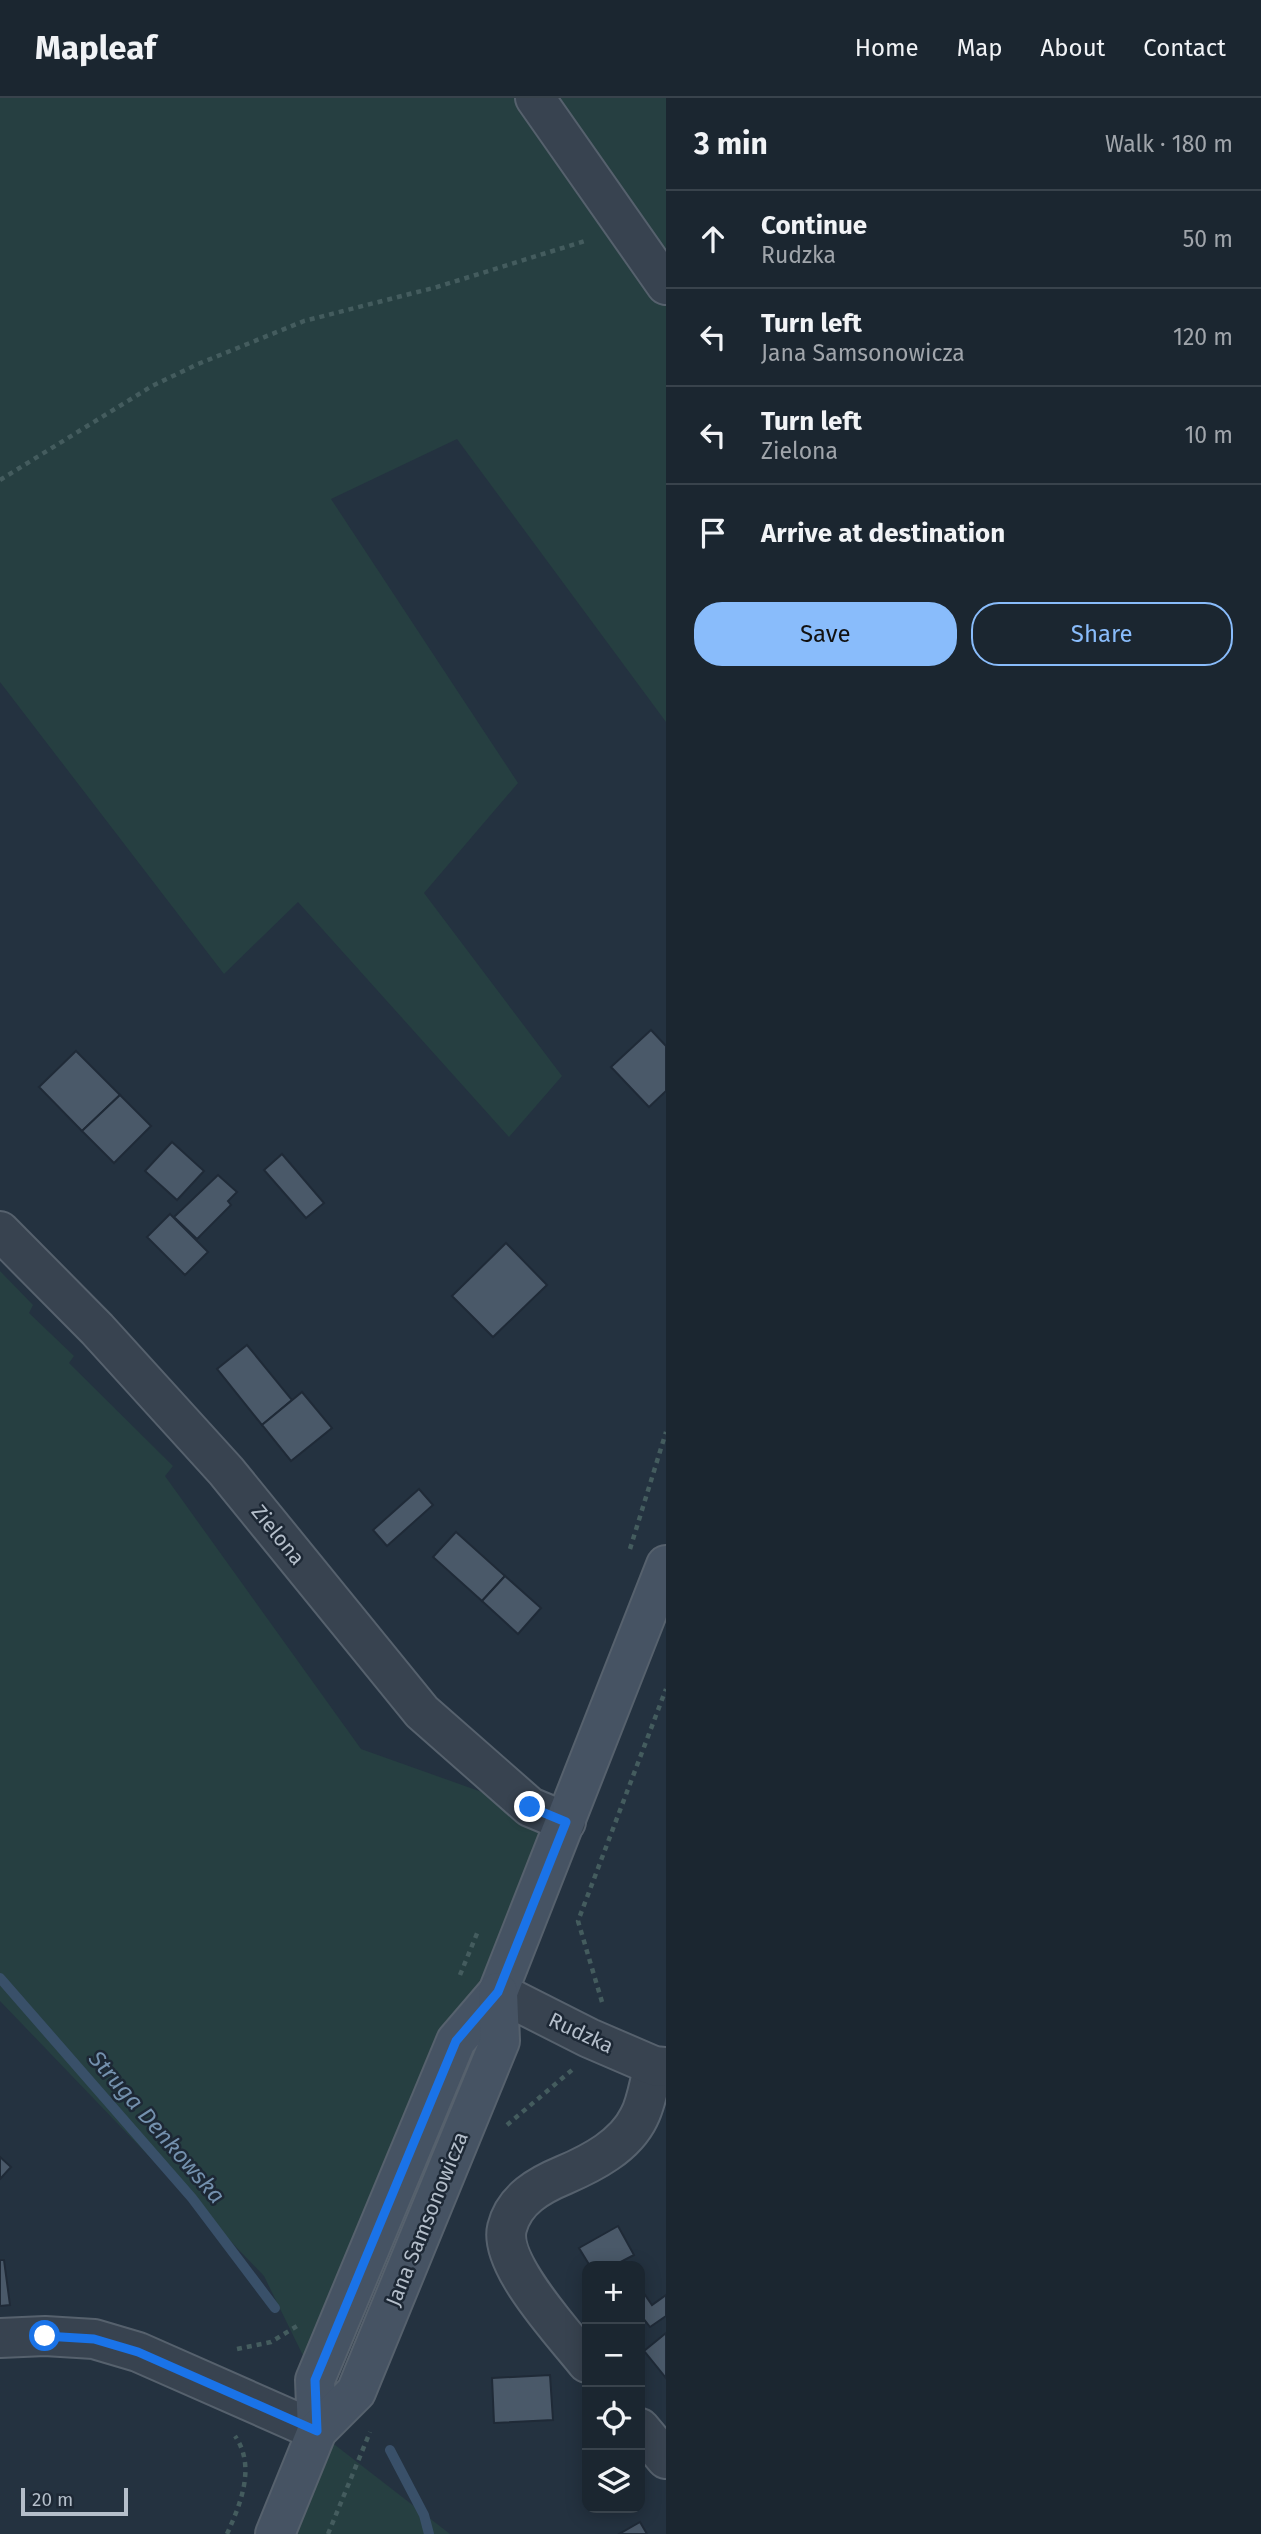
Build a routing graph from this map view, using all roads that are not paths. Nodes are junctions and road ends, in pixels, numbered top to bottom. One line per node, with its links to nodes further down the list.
1 (535, 98): 2 (street)
2 (666, 285)
3 (0, 1231): 5 (street, Zielona)
4 (666, 1565): 5 (main road, Jana Samsonowicza)
5 (566, 1822): 6 (main road, Jana Samsonowicza)
6 (498, 1992): 7 (street, Rudzka); 10 (main road, Jana Samsonowicza)
7 (660, 2066): 9 (street)
8 (0, 2339): 10 (street)
9 (582, 2357)
10 (317, 2431): 13 (main road, Jana Samsonowicza)
11 (645, 2434): 12 (street)
12 (666, 2459)
13 (275, 2534)

